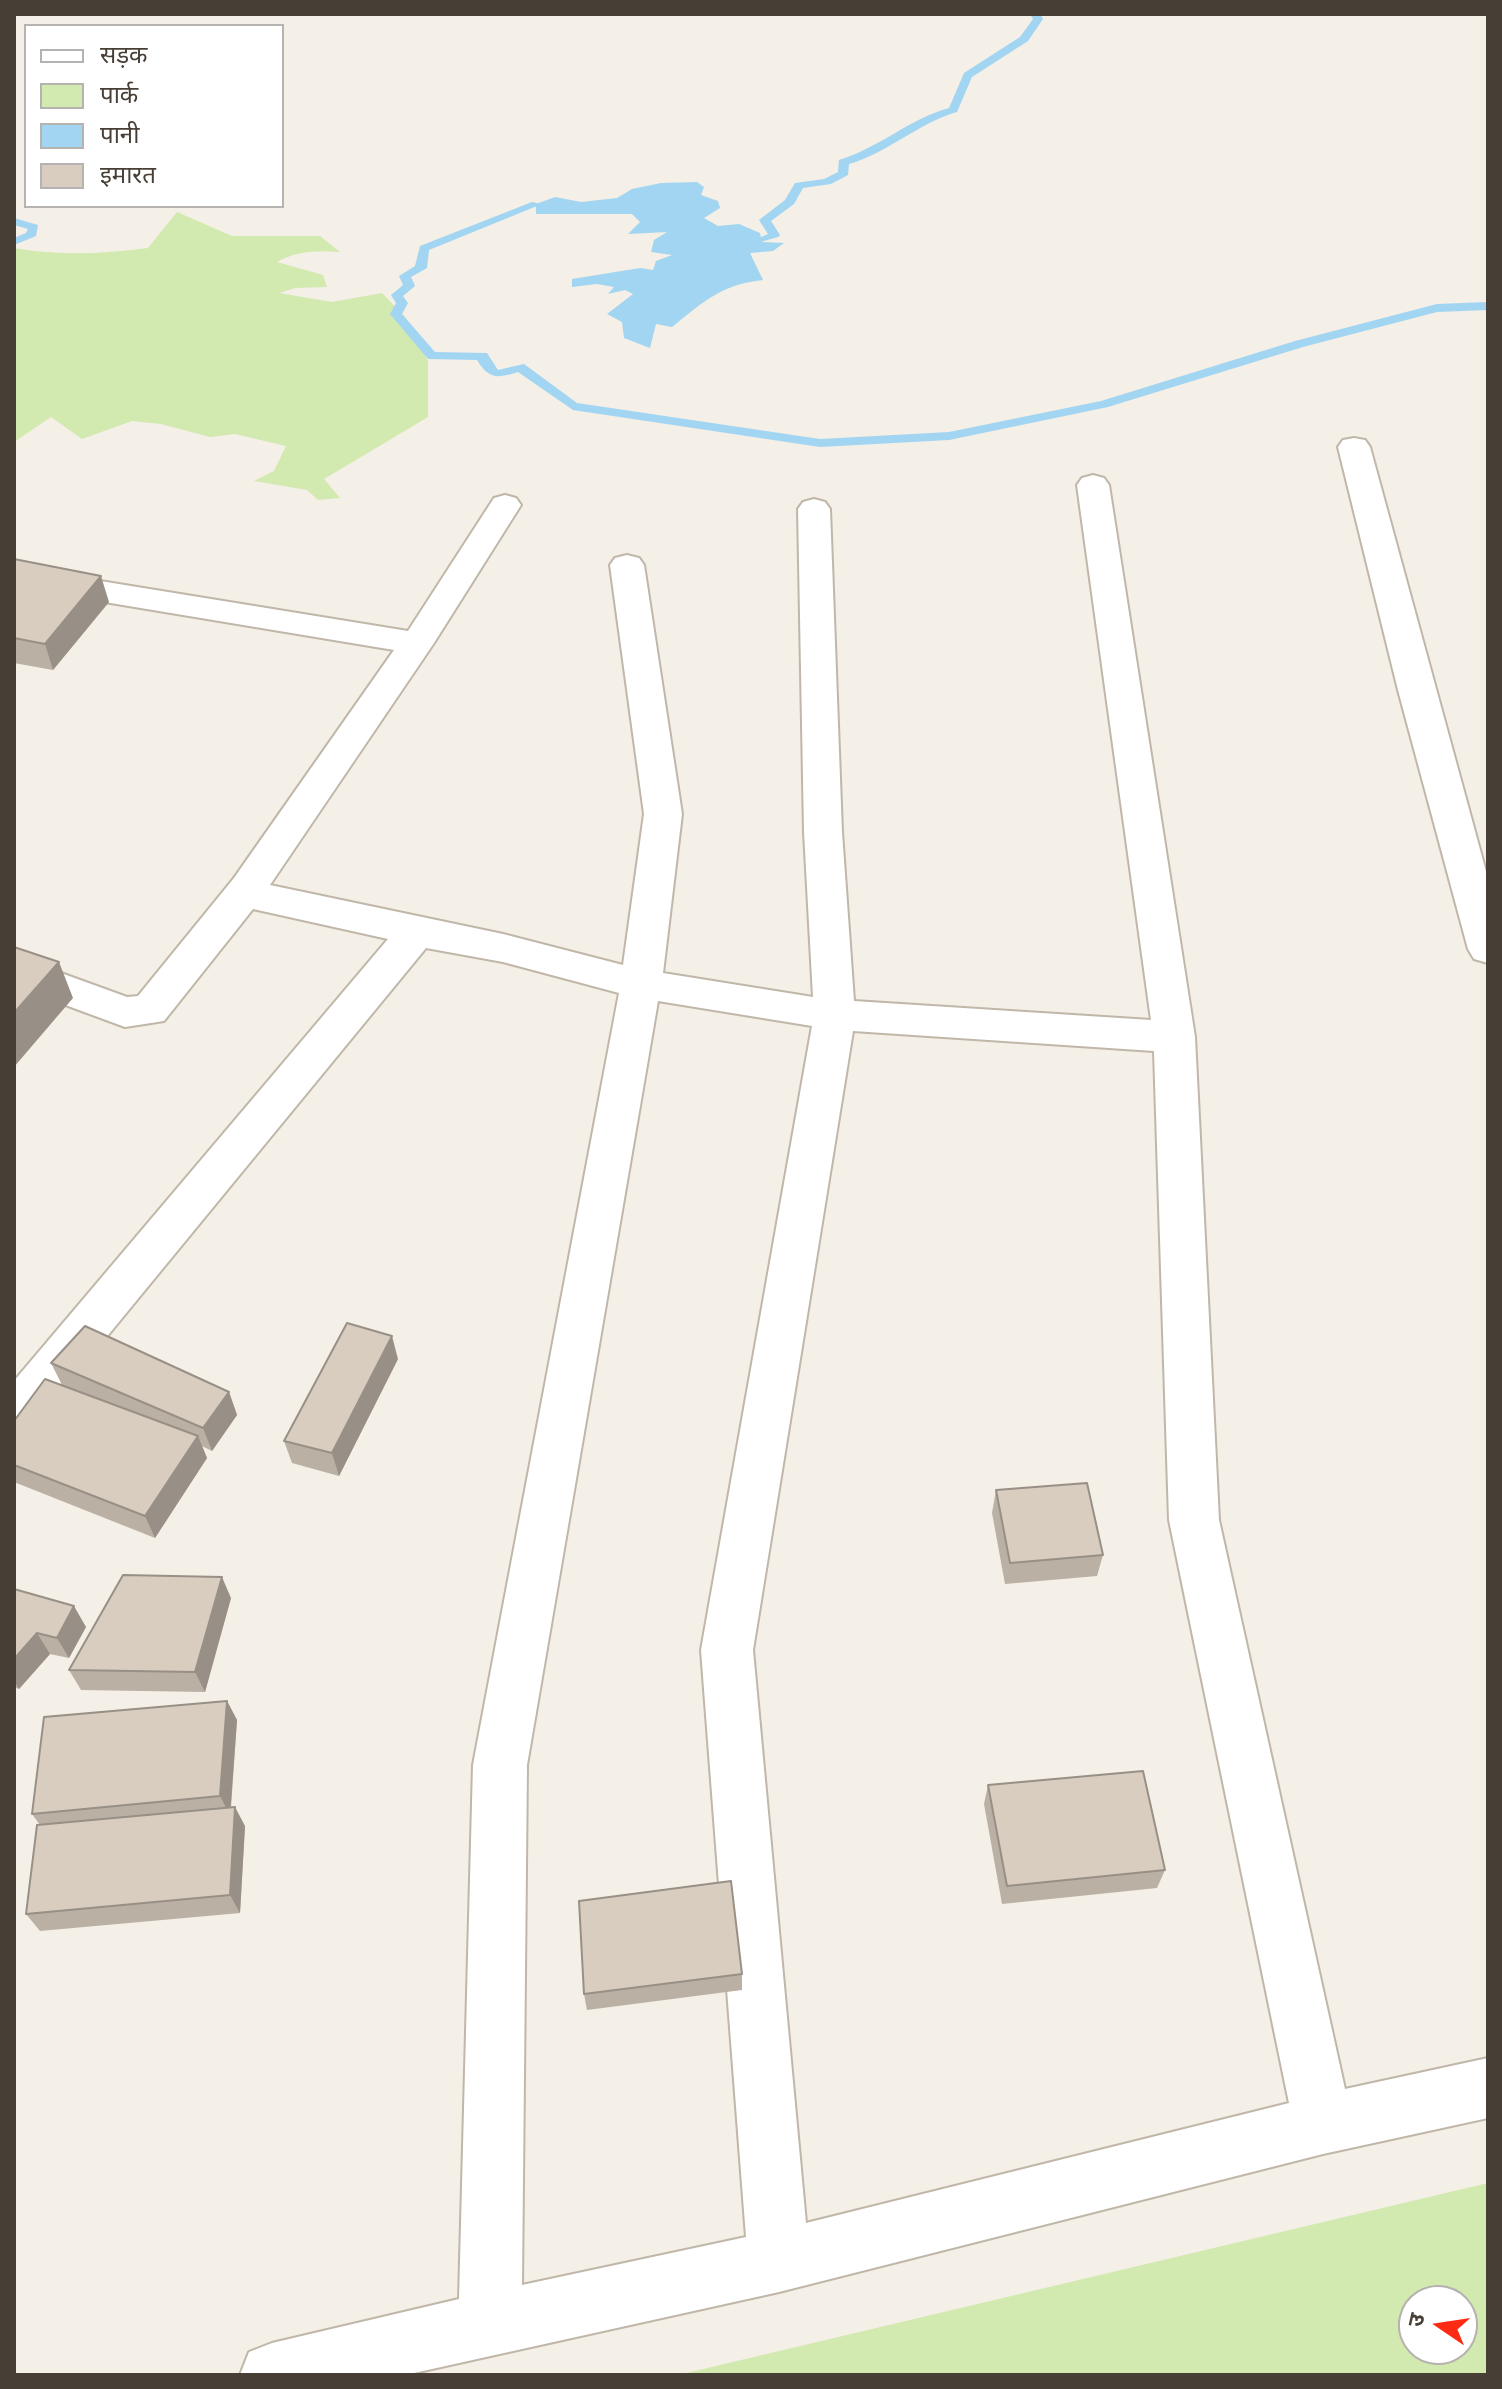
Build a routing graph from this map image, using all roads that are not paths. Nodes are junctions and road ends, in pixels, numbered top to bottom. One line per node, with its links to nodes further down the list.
1 (1354, 447): 10 (street)
2 (1093, 485): 14 (street)
3 (505, 505): 7 (street)
4 (814, 509): 13 (street)
5 (627, 565): 12 (street)
6 (14, 577): 7 (street)
7 (417, 643): 8 (street)
8 (244, 893): 9 (street); 11 (street)
9 (417, 932): 12 (street); 15 (street)
10 (1488, 949)
11 (14, 970)
12 (641, 984): 13 (street); 19 (street)
13 (835, 1015): 14 (street); 18 (street)
14 (1174, 1037): 17 (street)
15 (14, 1415)
16 (1488, 2088): 17 (street)
17 (1323, 2124): 18 (street)
18 (779, 2261): 19 (street)
19 (490, 2323): 20 (street)
20 (272, 2375)

